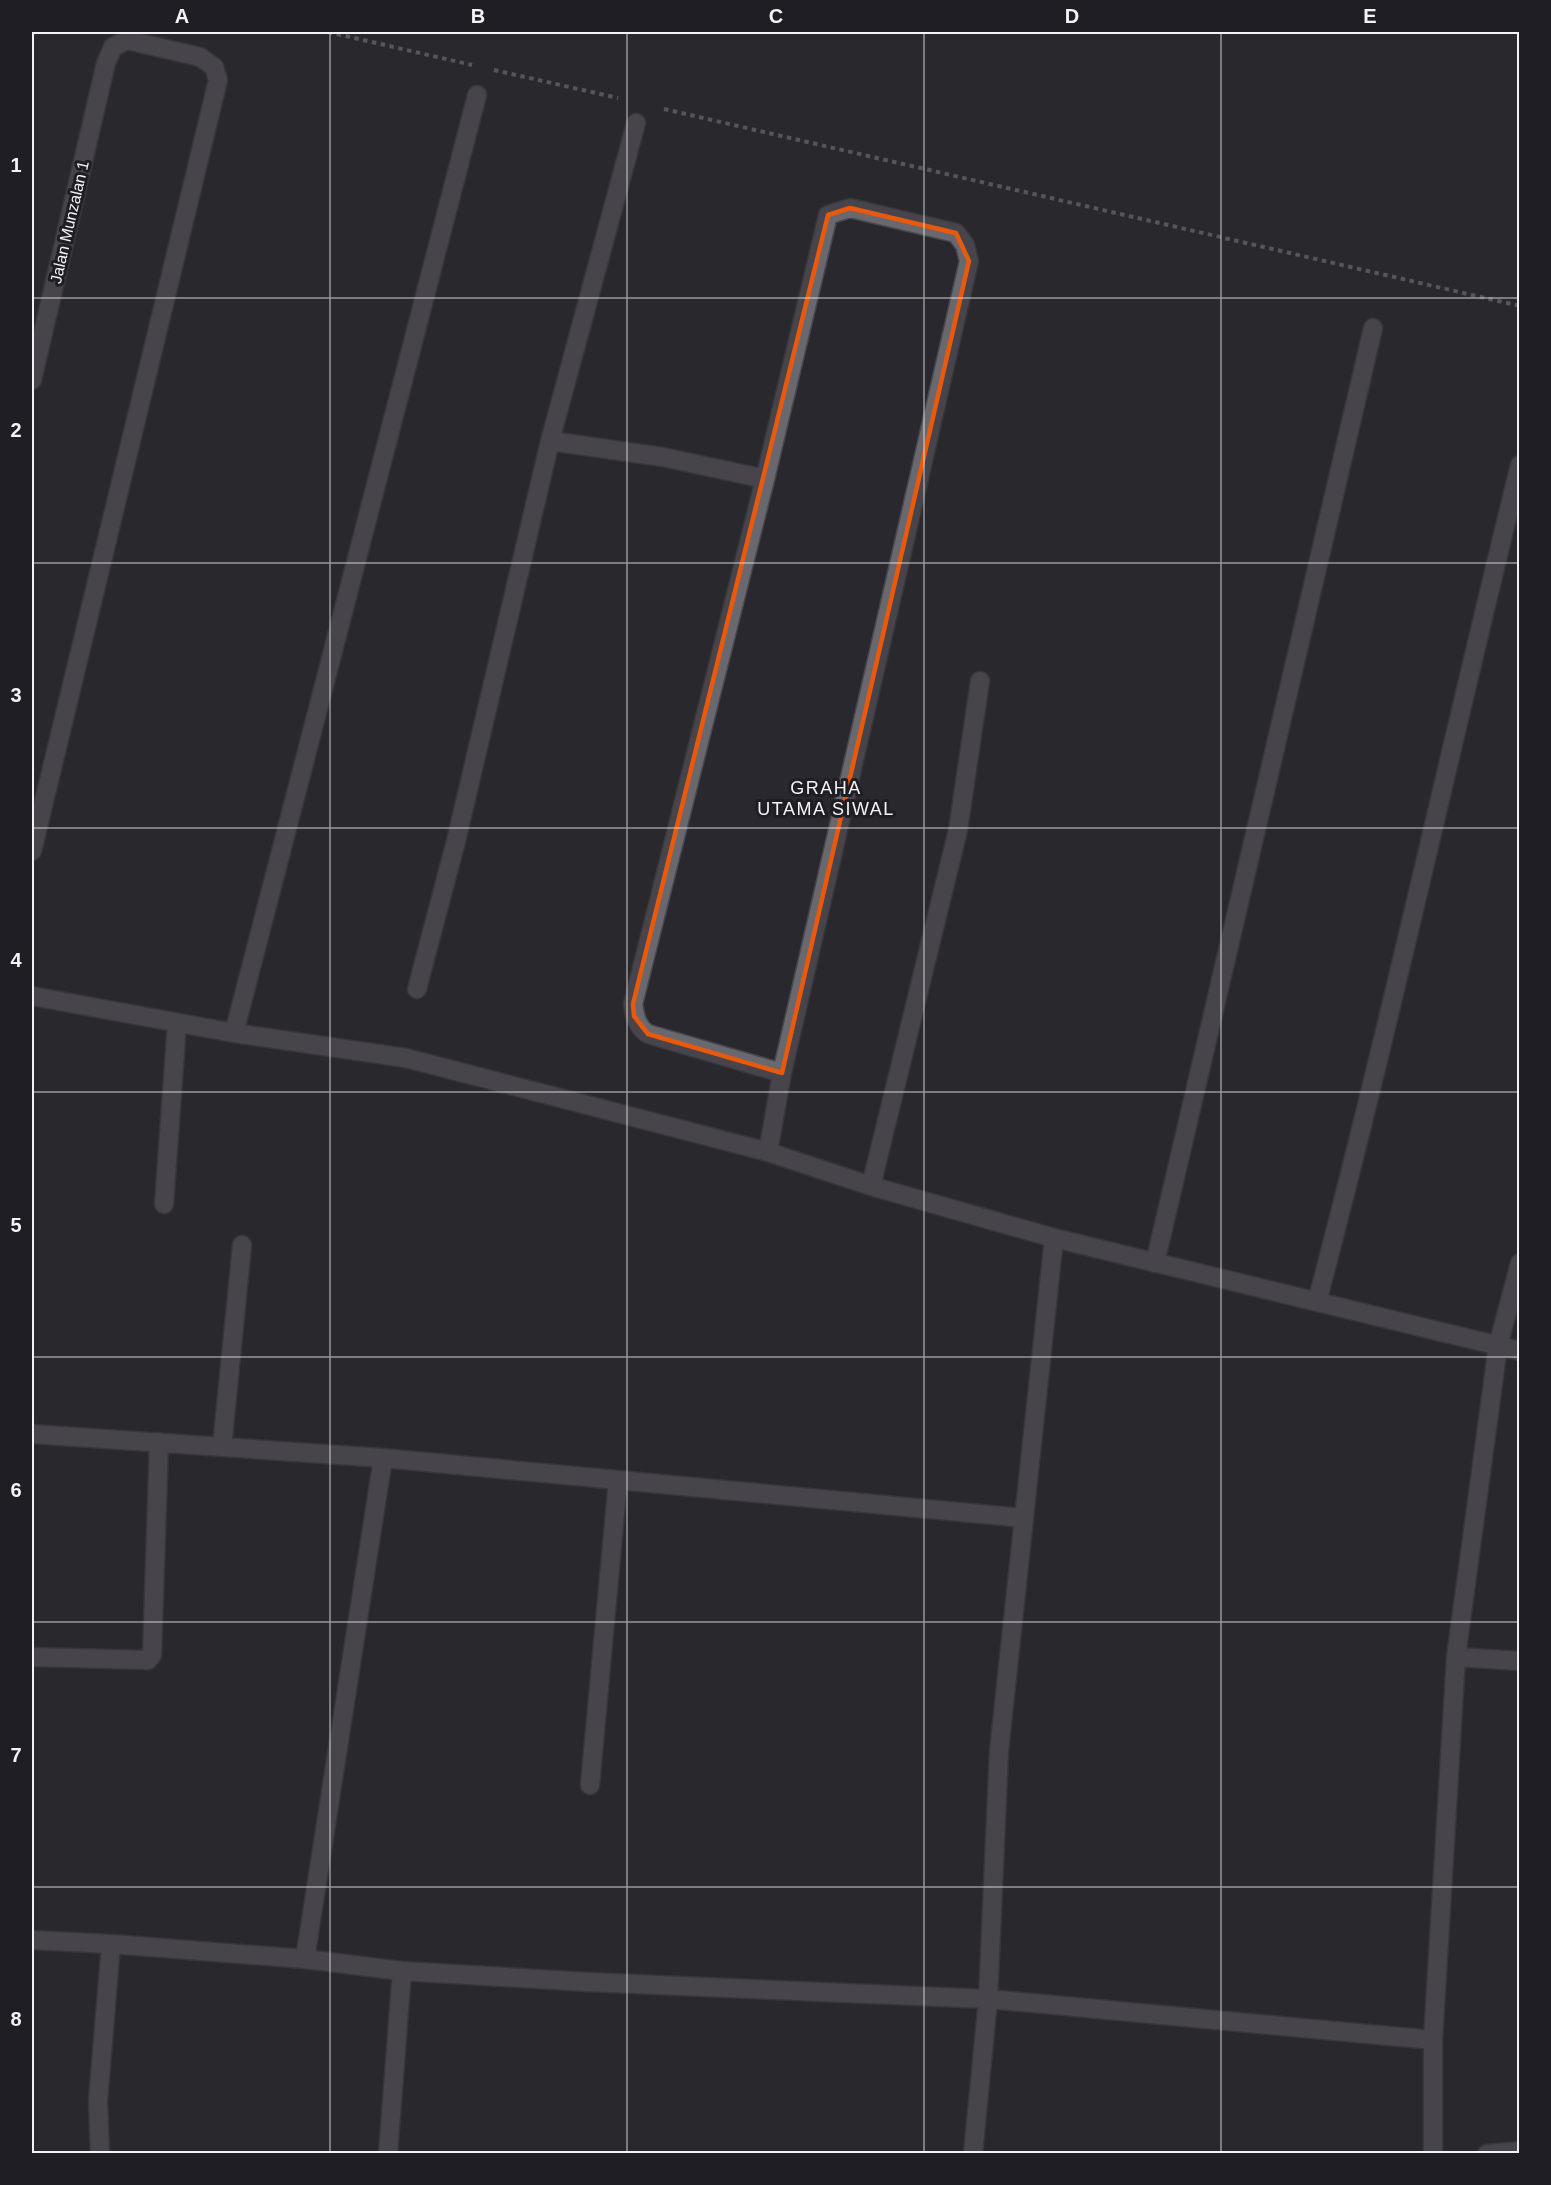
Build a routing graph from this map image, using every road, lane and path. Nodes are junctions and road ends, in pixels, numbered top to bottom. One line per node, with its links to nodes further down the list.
1 (328, 32): 2 (path)
2 (482, 67)
3 (494, 70): 5 (path)
4 (477, 95): 19 (street)
5 (623, 100)
6 (657, 107): 8 (path)
7 (636, 123): 11 (street)
8 (1520, 306)
9 (1373, 328): 26 (street)
10 (32, 380): 15 (street, Jalan Munzalan 1)
11 (550, 441): 13 (street); 16 (street)
12 (1520, 465): 28 (street)
13 (765, 479): 20 (street); 20 (street)
14 (980, 681): 22 (street)
15 (32, 851)
16 (417, 989)
17 (32, 996): 18 (street)
18 (177, 1023): 19 (street); 23 (street)
19 (234, 1033): 21 (street)
20 (782, 1073): 21 (street)
21 (768, 1152): 22 (street)
22 (871, 1186): 24 (street)
23 (164, 1204)
24 (1054, 1238): 26 (street); 36 (street)
25 (242, 1245): 33 (street)
26 (1155, 1263): 28 (street)
27 (1520, 1263): 29 (street)
28 (1317, 1302): 29 (street)
29 (1498, 1346): 30 (street); 38 (street)
30 (1520, 1351)
31 (32, 1434): 32 (street)
32 (159, 1442): 33 (street); 37 (street)
33 (222, 1447): 34 (street)
34 (383, 1458): 35 (street); 43 (street)
35 (618, 1480): 36 (street); 40 (street)
36 (1024, 1518): 45 (street)
37 (32, 1657)
38 (1456, 1657): 39 (street); 46 (street)
39 (1520, 1661)
40 (590, 1785)
41 (32, 1940): 42 (street)
42 (111, 1944): 43 (street); 48 (street)
43 (305, 1959): 44 (street)
44 (402, 1971): 45 (street); 49 (street)
45 (988, 1999): 46 (street); 50 (street)
46 (1432, 2040): 51 (street)
47 (1520, 2151): 52 (street)
48 (100, 2154)
49 (388, 2154)
50 (973, 2154)
51 (1433, 2154)
52 (1487, 2154)

